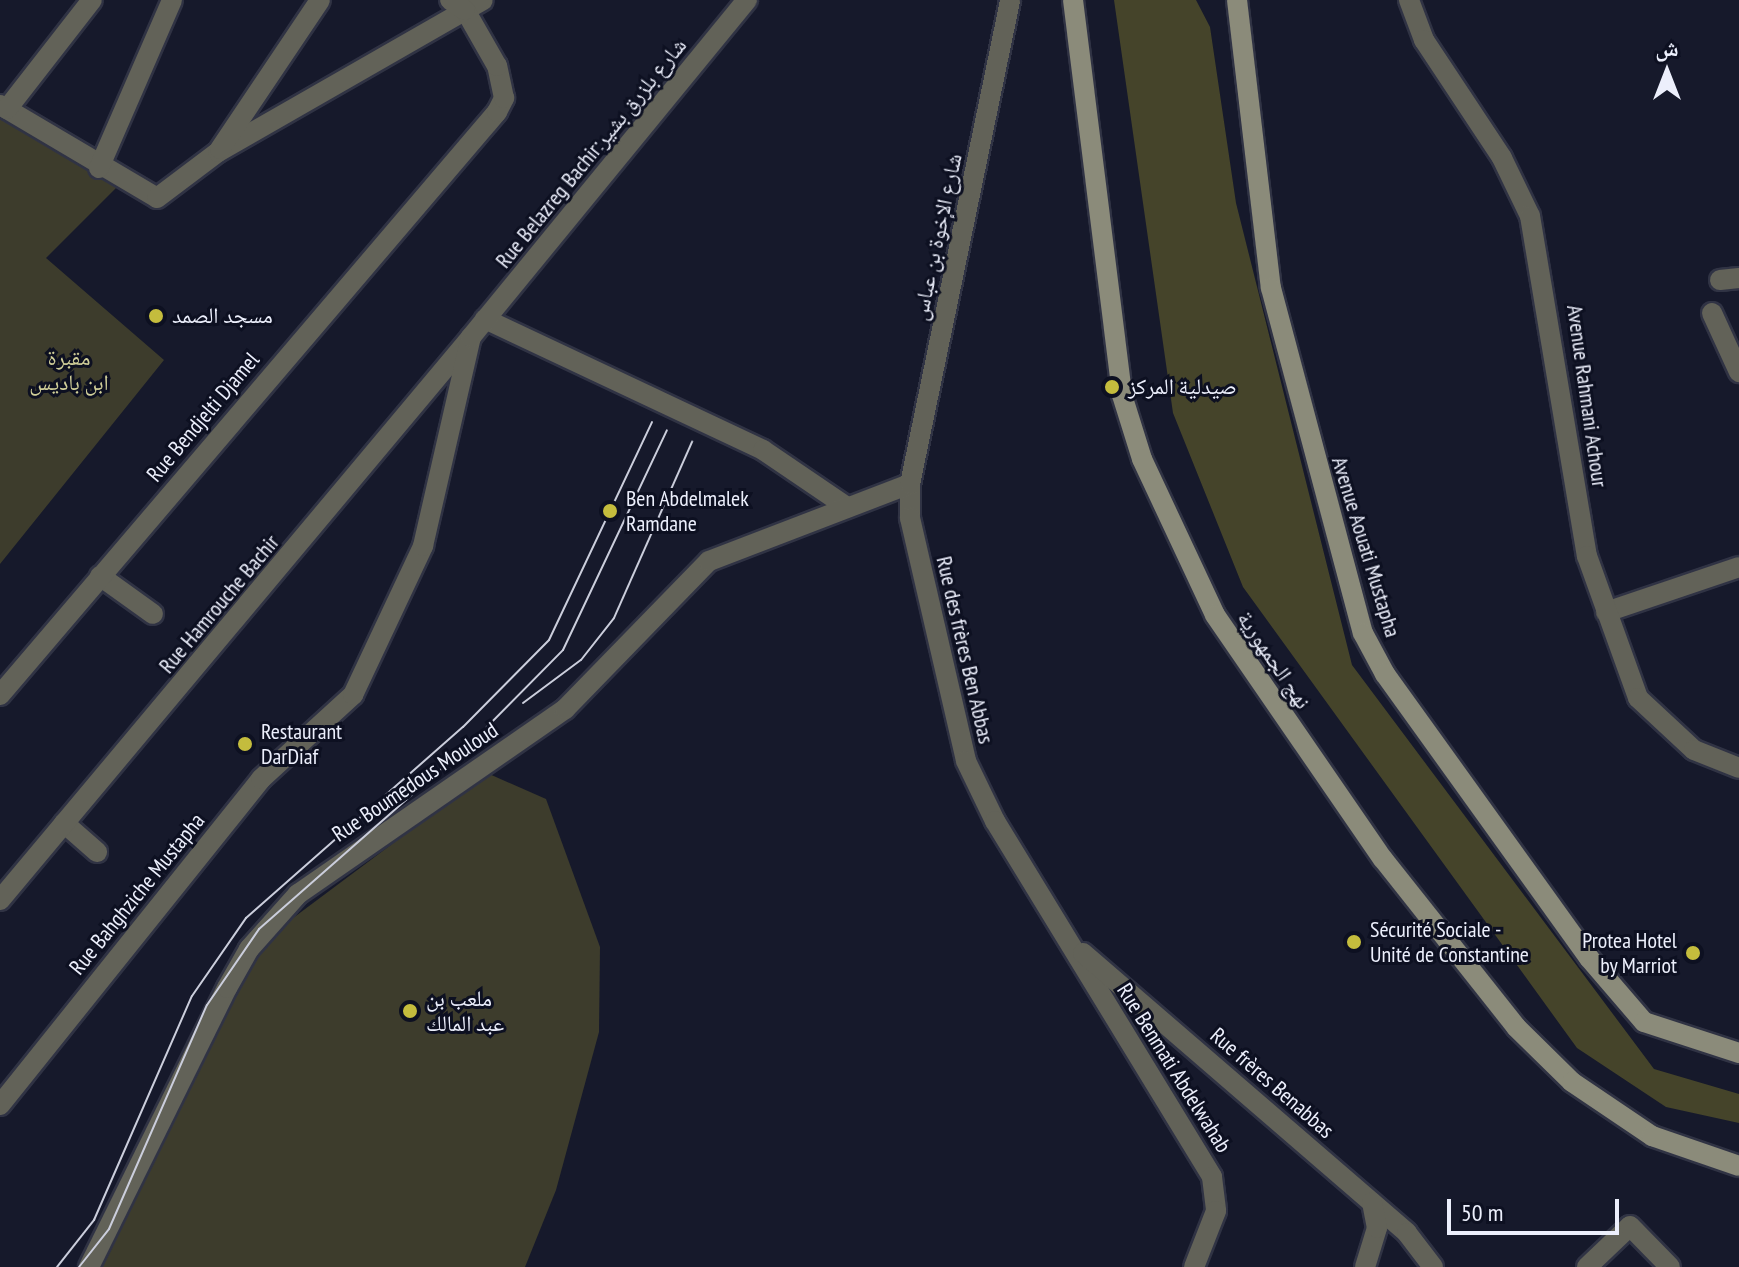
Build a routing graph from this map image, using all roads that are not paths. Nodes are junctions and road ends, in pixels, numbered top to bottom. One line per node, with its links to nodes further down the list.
1 (92, 0): 10 (street)
2 (172, 0): 12 (street)
3 (320, 0): 11 (street)
4 (747, 0): 14 (street, Rue Belazreg Bachir;شارع بلزرق بشير)
5 (1010, 0): 17 (street, شارع الإخوة بن عباس)
6 (1073, 0): 31 (main road, نهج الجمهورية)
7 (1237, 0): 29 (main road, Avenue Aouati Mustapha)
8 (1409, 0): 21 (street, Avenue Rahmani Achour)
9 (466, 3): 11 (street); 20 (street, Rue Bendjelti Djamel)
10 (4, 107): 12 (street)
11 (218, 152): 12 (street)
12 (99, 168)
13 (1712, 313): 16 (street)
14 (485, 319): 15 (street, Rue Belazreg Bachir;شارع بلزرق بشير); 18 (street)
15 (471, 337): 25 (street, Rue Hamrouche Bachir); 30 (street, Rue Bahghziche Mustapha)
16 (1739, 372)
17 (910, 484): 18 (street, Rue Boumedous Mouloud); 28 (street, Rue des frères Ben Abbas)
18 (847, 507): 33 (street, Rue Boumedous Mouloud)
19 (1739, 567): 21 (street)
20 (100, 576): 22 (street); 23 (street, Rue Bendjelti Djamel)
21 (1606, 612): 24 (street, Avenue Rahmani Achour)
22 (153, 614)
23 (0, 695)
24 (1739, 768)
25 (64, 823): 26 (street); 27 (street, Rue Hamrouche Bachir)
26 (97, 852)
27 (0, 900)
28 (1071, 942): 32 (street, Rue frères Benabbas); 34 (street, Rue Benmati Abdelwahab)
29 (1739, 1053)
30 (0, 1105)
31 (1737, 1166)
32 (1372, 1202): 35 (street); 36 (street, Rue frères Benabbas)
33 (89, 1267)
34 (1194, 1267)
35 (1365, 1267)
36 (1433, 1267)
37 (1587, 1267): 38 (street)
38 (1670, 1267)

